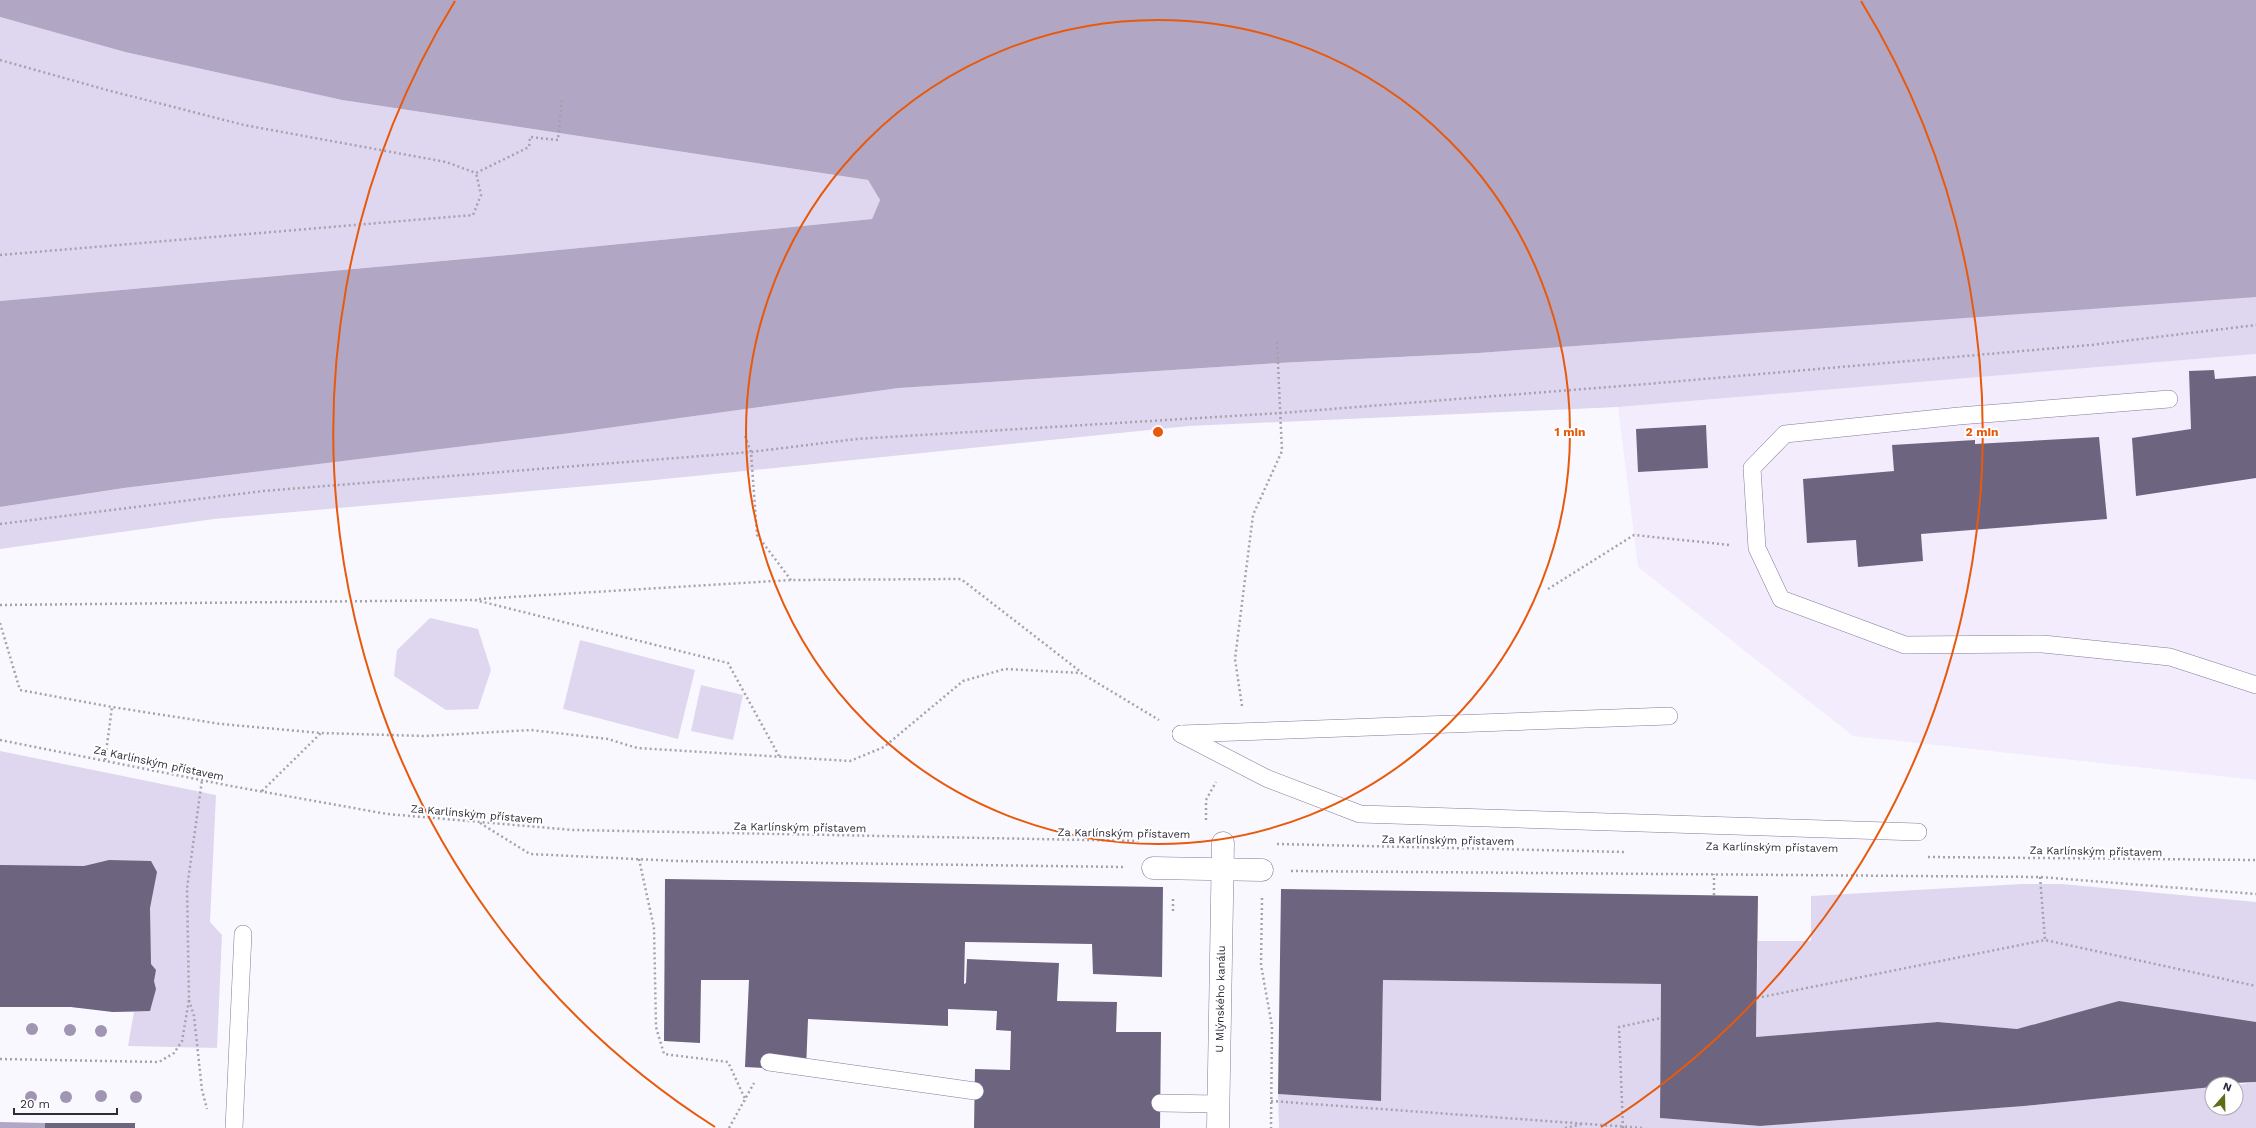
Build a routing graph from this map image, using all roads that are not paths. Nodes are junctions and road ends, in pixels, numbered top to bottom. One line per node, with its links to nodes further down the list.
1 (2169, 399): 2 (lane)
2 (2256, 685)
3 (1669, 716): 4 (lane)
4 (1918, 832)
5 (1223, 843): 7 (street, U Mlýnského kanálu)
6 (1153, 868): 7 (street)
7 (1223, 869): 8 (street); 13 (street, U Mlýnského kanálu)
8 (1262, 870)
9 (243, 934): 14 (lane)
10 (769, 1062): 11 (lane)
11 (975, 1091)
12 (1160, 1103): 13 (lane)
13 (1218, 1104): 15 (street, U Mlýnského kanálu)
14 (234, 1128)
15 (1218, 1128)

